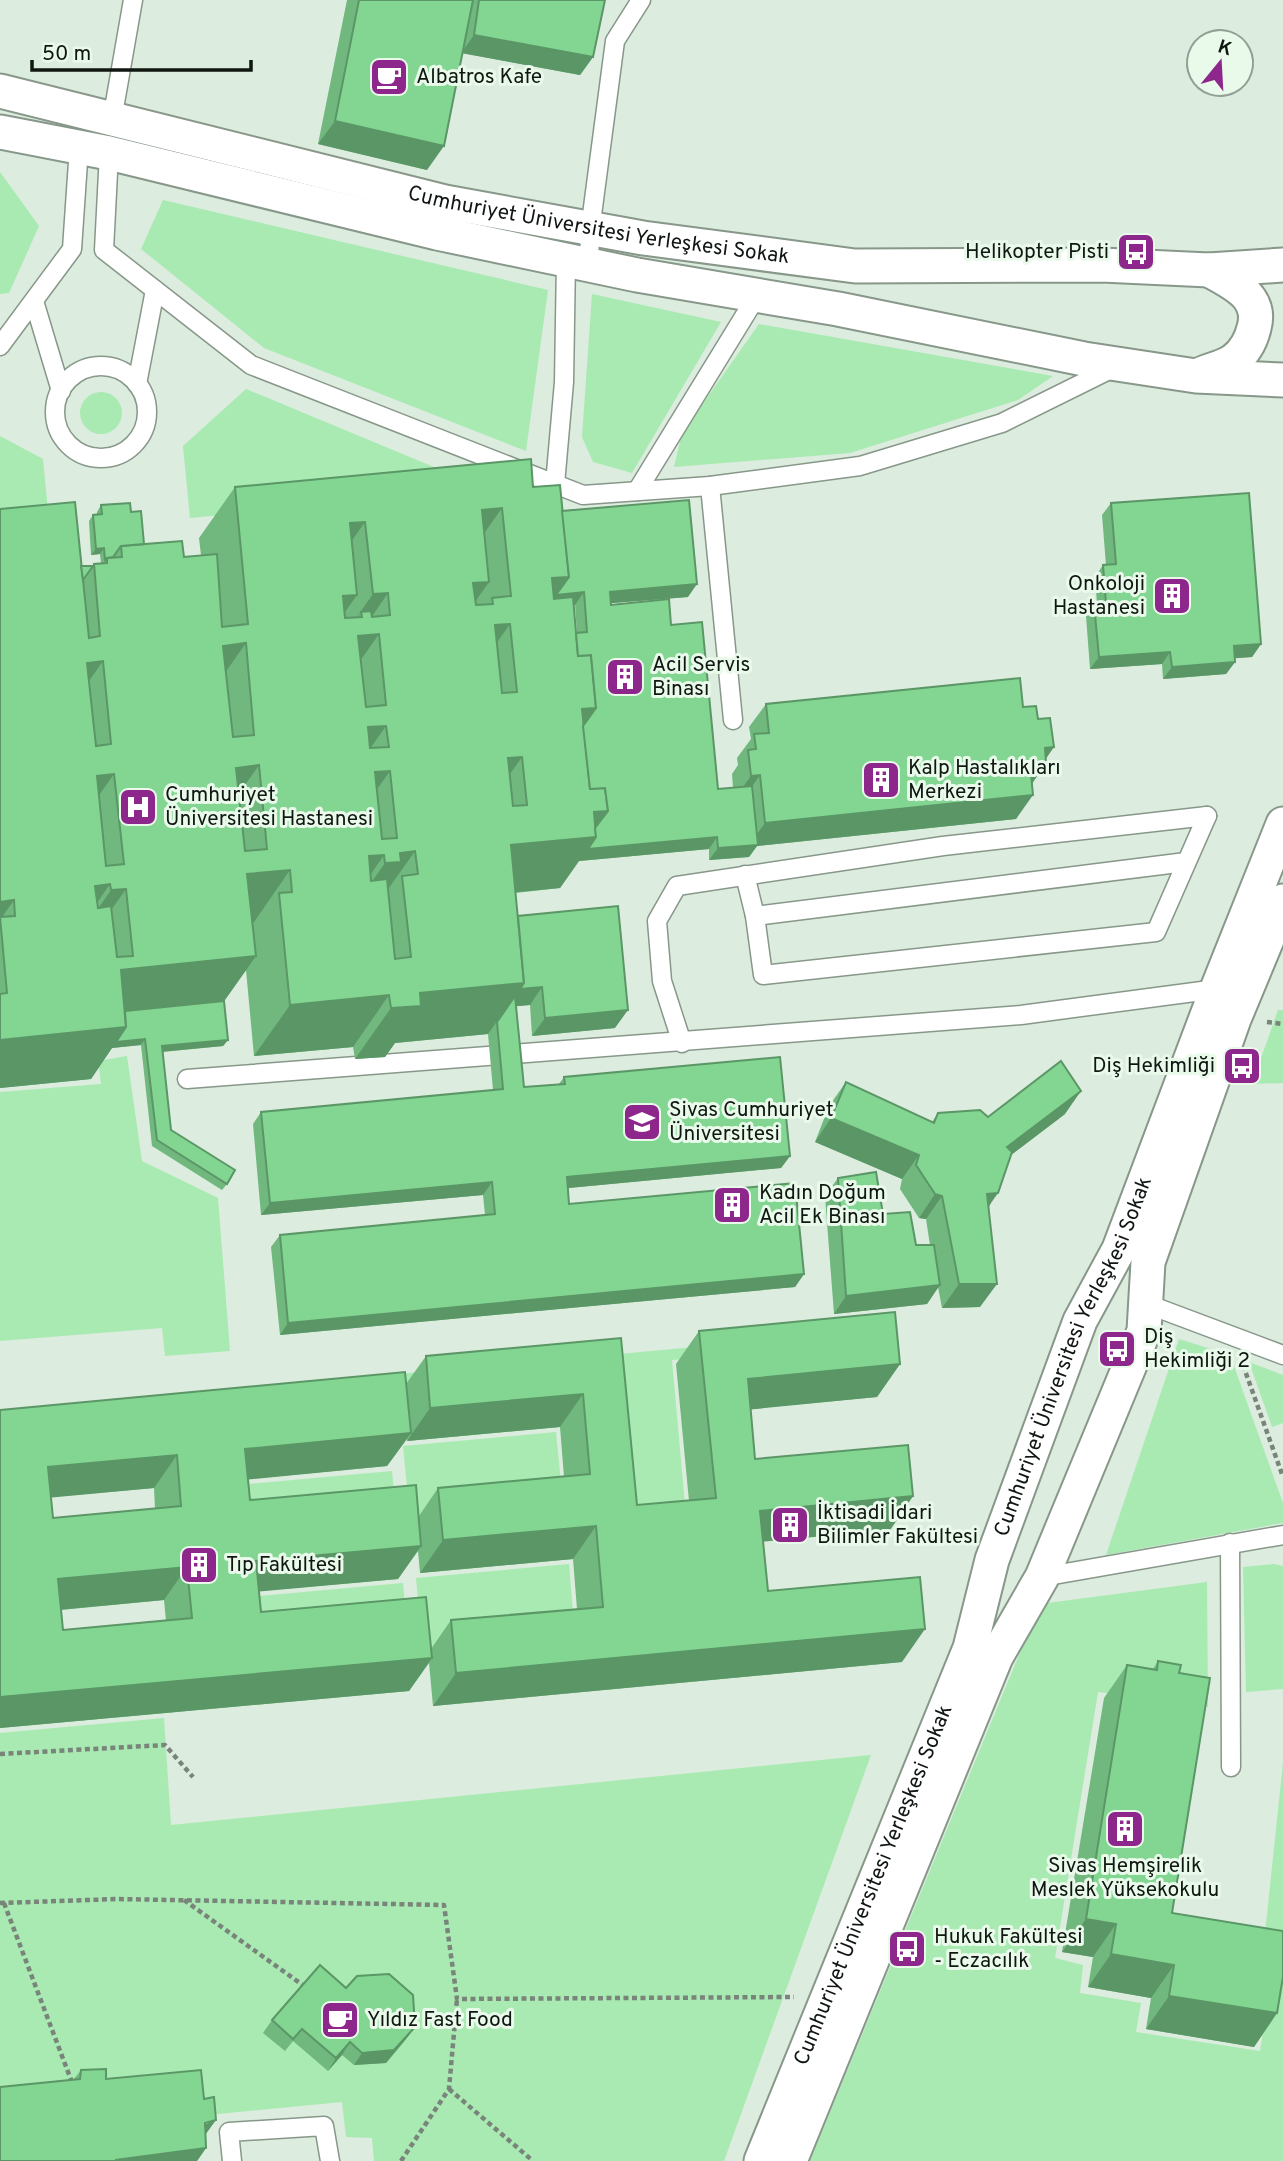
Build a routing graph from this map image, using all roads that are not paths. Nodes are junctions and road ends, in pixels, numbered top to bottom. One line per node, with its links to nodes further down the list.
1 (133, 0): 4 (lane)
2 (641, 0): 7 (lane)
3 (0, 91): 4 (street, Cumhuriyet Üniversitesi Yerleşkesi Sokak)
4 (112, 120): 7 (street, Cumhuriyet Üniversitesi Yerleşkesi Sokak)
5 (0, 132): 6 (street, Cumhuriyet Üniversitesi Yerleşkesi Sokak)
6 (94, 150): 8 (street, Cumhuriyet Üniversitesi Yerleşkesi Sokak); 11 (lane); 13 (lane)
7 (590, 230): 8 (lane); 10 (street, Cumhuriyet Üniversitesi Yerleşkesi Sokak)
8 (578, 263): 12 (street, Cumhuriyet Üniversitesi Yerleşkesi Sokak); 20 (lane)
9 (1283, 265): 10 (street, Cumhuriyet Üniversitesi Yerleşkesi Sokak)
10 (1209, 270): 16 (street, Cumhuriyet Üniversitesi Yerleşkesi Sokak)
11 (155, 290): 18 (lane); 20 (lane)
12 (758, 294): 15 (street, Cumhuriyet Üniversitesi Yerleşkesi Sokak); 22 (lane)
13 (34, 301): 14 (lane); 19 (lane)
14 (0, 346)
15 (1121, 364): 16 (street, Cumhuriyet Üniversitesi Yerleşkesi Sokak); 21 (lane)
16 (1196, 376): 17 (street, Cumhuriyet Üniversitesi Yerleşkesi Sokak)
17 (1283, 380)
18 (137, 384): 19 (lane); 19 (lane)
19 (61, 391)
20 (555, 484): 22 (lane)
21 (709, 486): 22 (lane); 23 (lane)
22 (637, 491)
23 (733, 720)
24 (1283, 824): 29 (street, Cumhuriyet Üniversitesi Yerleşkesi Sokak)
25 (1186, 862): 26 (lane); 28 (lane); 28 (lane)
26 (745, 874): 28 (lane); 30 (lane)
27 (1283, 901): 32 (street, Cumhuriyet Üniversitesi Yerleşkesi Sokak)
28 (755, 915)
29 (1217, 989): 30 (lane); 40 (street, Cumhuriyet Üniversitesi Yerleşkesi Sokak)
30 (682, 1043): 31 (lane)
31 (187, 1079)
32 (1147, 1304): 33 (lane); 36 (street, Cumhuriyet Üniversitesi Yerleşkesi Sokak)
33 (1283, 1354)
34 (1283, 1535): 35 (lane)
35 (1230, 1543): 36 (lane); 37 (lane)
36 (1042, 1577): 41 (street, Cumhuriyet Üniversitesi Yerleşkesi Sokak)
37 (1231, 1767)
38 (232, 2161): 39 (lane)
39 (330, 2161)
40 (761, 2161)
41 (790, 2161)

